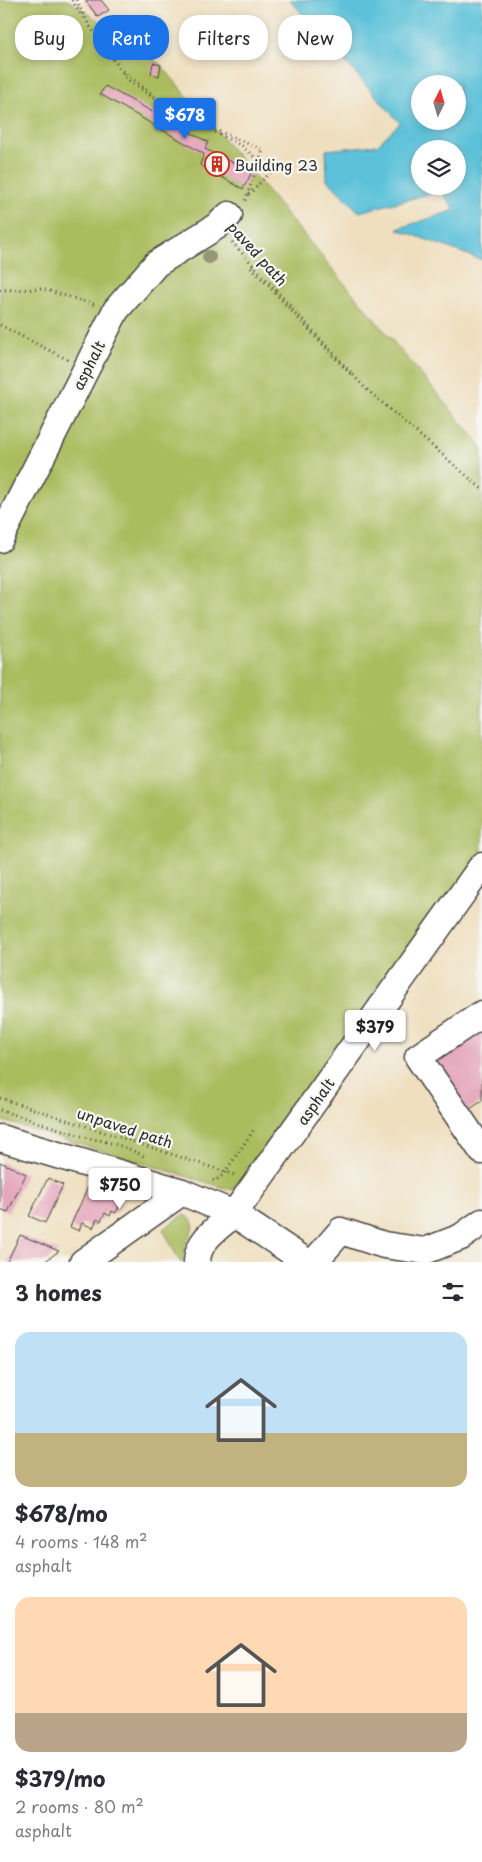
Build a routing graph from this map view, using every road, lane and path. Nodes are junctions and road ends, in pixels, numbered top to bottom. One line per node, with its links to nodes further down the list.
1 (72, 0): 3 (path)
2 (76, 0): 3 (path, paved path)
3 (89, 25): 4 (path, paved path); 4 (path)
4 (230, 214): 6 (street, asphalt); 9 (path)
5 (0, 290): 6 (path)
6 (116, 310): 8 (street, asphalt)
7 (0, 325): 8 (path)
8 (86, 370): 10 (street, asphalt)
9 (482, 489)
10 (0, 539)
11 (482, 866): 22 (street, asphalt)
12 (482, 1014): 17 (street)
13 (0, 1098): 19 (path, unpaved path)
14 (0, 1110): 18 (path)
15 (255, 1128): 20 (path)
16 (0, 1138): 21 (street)
17 (482, 1151)
18 (149, 1159)
19 (242, 1178)
20 (208, 1179)
21 (182, 1192): 22 (street); 24 (street)
22 (234, 1214): 25 (street, asphalt); 26 (street)
23 (482, 1222): 27 (street)
24 (83, 1262)
25 (197, 1262)
26 (307, 1262)
27 (314, 1262)

